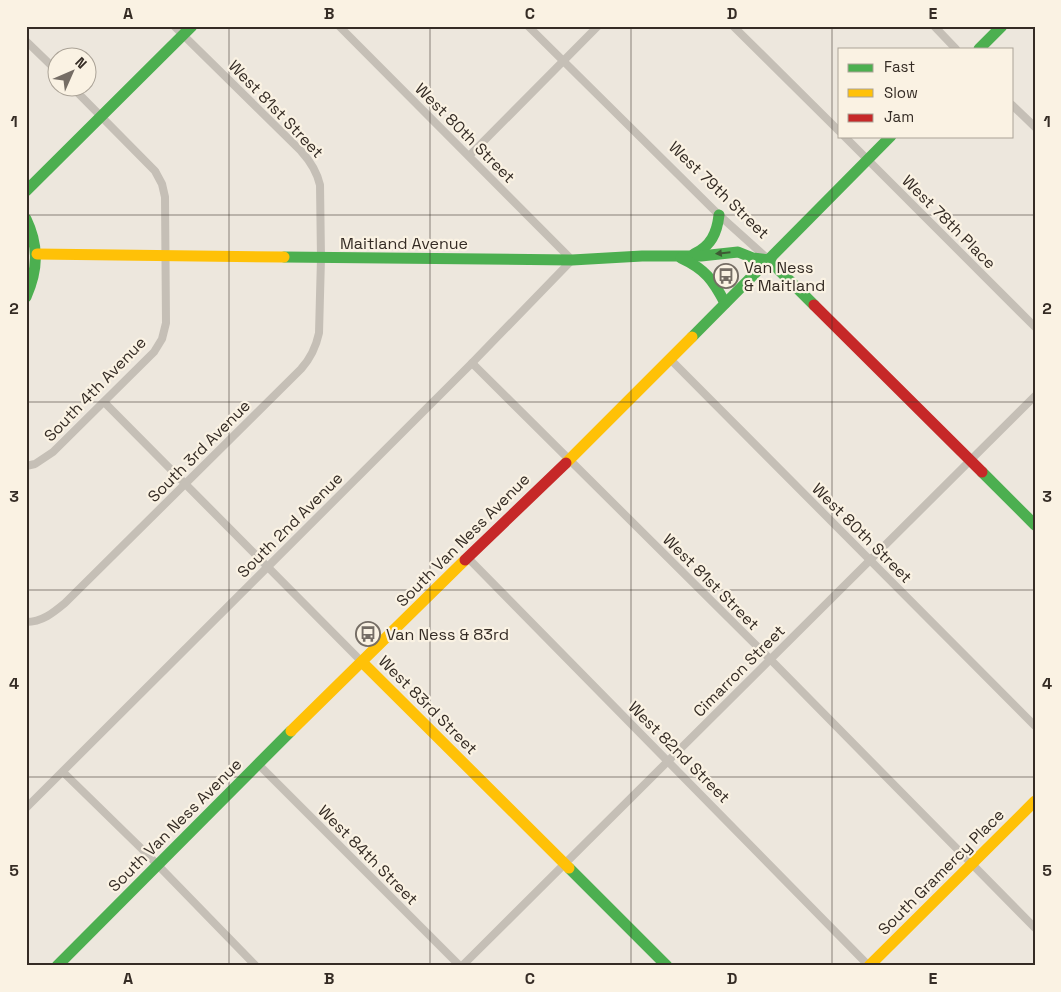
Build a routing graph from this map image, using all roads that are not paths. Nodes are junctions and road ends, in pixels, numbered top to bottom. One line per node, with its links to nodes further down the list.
1 (174, 26): 9 (street, West 81st Street)
2 (192, 26): 9 (street)
3 (339, 26): 22 (street, West 80th Street)
4 (528, 26): 13 (street, West 79th Street)
5 (598, 26): 13 (street)
6 (733, 26): 19 (street)
7 (934, 26): 11 (street)
8 (1002, 26): 12 (street)
9 (183, 35): 17 (street); 30 (street, West 81st Street)
10 (26, 41): 14 (street)
11 (955, 48)
12 (980, 48)
13 (563, 61): 22 (street); 25 (street, West 79th Street)
14 (48, 62)
15 (83, 98): 17 (street)
16 (1014, 107): 18 (street)
17 (102, 116): 24 (street); 29 (street)
18 (1035, 127)
19 (838, 130)
20 (846, 138): 23 (street, West 78th Place)
21 (889, 138): 23 (street, South Van Ness Avenue)
22 (468, 156): 31 (street, West 80th Street)
23 (867, 160): 32 (street, South Van Ness Avenue); 35 (street, West 78th Place)
24 (26, 191)
25 (719, 214): 28 (street); 32 (street, West 79th Street)
26 (26, 219): 27 (street)
27 (37, 254): 29 (street, Maitland Avenue); 33 (street)
28 (683, 256): 31 (street, Maitland Avenue); 32 (street, Maitland Avenue, one-way to 28); 34 (street)
29 (167, 257): 30 (street, Maitland Avenue); 39 (street, South 4th Avenue)
30 (321, 258): 31 (street, Maitland Avenue); 43 (street, South 3rd Avenue)
31 (572, 260): 37 (street, South 2nd Avenue)
32 (769, 260): 34 (street, South Van Ness Avenue); 41 (street, West 79th Street)
33 (26, 298)
34 (725, 303): 36 (street, South Van Ness Avenue)
35 (1035, 327)
36 (670, 359): 40 (street, South Van Ness Avenue); 46 (street, West 80th Street)
37 (472, 363): 40 (street, West 81st Street); 47 (street, South 2nd Avenue)
38 (1035, 396): 41 (street, Cimarron Street)
39 (104, 402): 42 (street, South 4th Avenue); 43 (street, West 83rd Street)
40 (568, 460): 45 (street, South Van Ness Avenue); 49 (street, West 81st Street)
41 (970, 461): 44 (street, West 79th Street); 46 (street, Cimarron Street)
42 (26, 466)
43 (186, 484): 47 (street, West 83rd Street); 48 (street, South 3rd Avenue)
44 (1035, 525)
45 (468, 558): 50 (street, South Van Ness Avenue); 52 (street, West 82nd Street)
46 (870, 561): 49 (street, Cimarron Street); 51 (street, West 80th Street)
47 (269, 566): 50 (street, West 83rd Street); 54 (street, South 2nd Avenue)
48 (26, 622)
49 (770, 659): 52 (street, Cimarron Street); 58 (street, West 81st Street)
50 (362, 662): 53 (street, South Van Ness Avenue); 57 (street, West 83rd Street)
51 (1035, 726)
52 (668, 760): 57 (street, Cimarron Street); 65 (street, West 82nd Street)
53 (258, 764): 59 (street, South Van Ness Avenue); 63 (street, West 84th Street)
54 (63, 772): 56 (street, South 2nd Avenue); 59 (street)
55 (1035, 801): 58 (street, South Gramercy Place)
56 (26, 808)
57 (565, 864): 63 (street, Cimarron Street); 64 (street, West 83rd Street)
58 (971, 864): 60 (street, West 81st Street); 65 (street, South Gramercy Place)
59 (157, 865): 61 (street, South Van Ness Avenue); 62 (street)
60 (1035, 928)
61 (58, 966)
62 (256, 966)
63 (461, 966)
64 (667, 966)
65 (869, 966)

